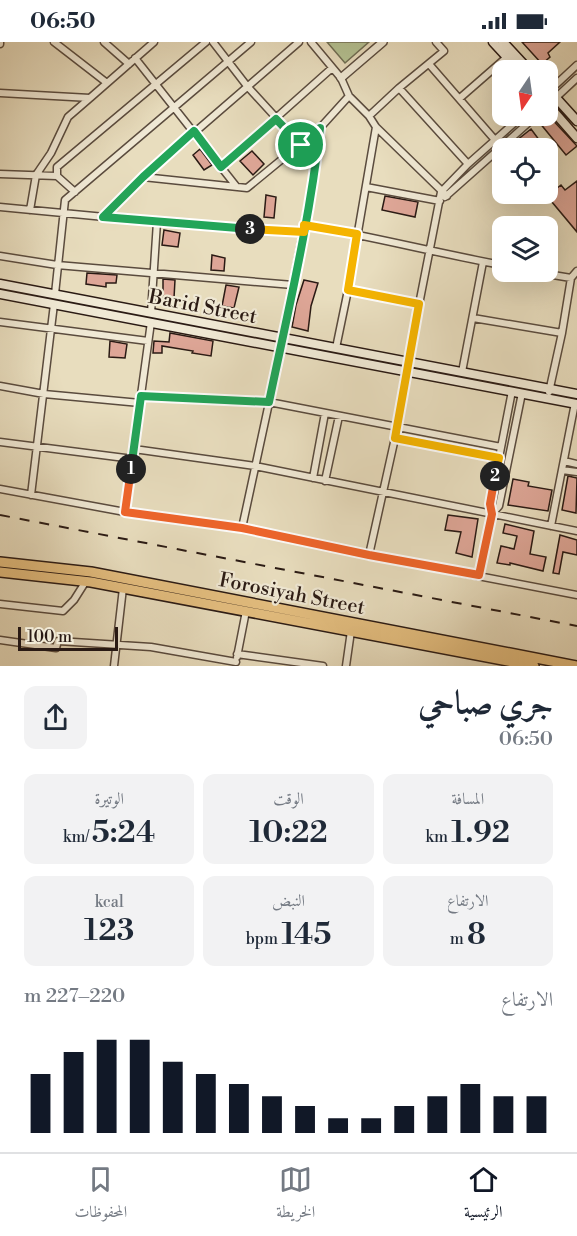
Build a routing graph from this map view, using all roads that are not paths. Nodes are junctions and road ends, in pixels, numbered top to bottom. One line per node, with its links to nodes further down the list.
1 (54, 42): 25 (street)
2 (104, 42): 19 (street)
3 (154, 42): 13 (street)
4 (206, 42): 27 (street)
5 (213, 42): 18 (street)
6 (251, 42): 18 (street)
7 (299, 42): 28 (street)
8 (311, 42): 22 (street)
9 (383, 42): 23 (street)
10 (436, 42): 20 (street)
11 (493, 42): 14 (main road)
12 (503, 42): 17 (main road)
13 (145, 45): 15 (street)
14 (507, 57): 16 (main road); 34 (street)
15 (135, 58): 19 (street); 27 (street)
16 (510, 60)
17 (520, 60)
18 (228, 62): 28 (street); 36 (street)
19 (129, 64): 25 (street)
20 (429, 64): 29 (street); 34 (street)
21 (577, 65): 26 (street)
22 (332, 69): 23 (street); 39 (street)
23 (341, 78): 32 (street)
24 (577, 78): 30 (street)
25 (107, 83): 33 (street)
26 (558, 84)
27 (157, 85): 36 (street); 55 (street)
28 (247, 86): 39 (street); 45 (street)
29 (399, 88): 38 (street); 51 (street)
30 (558, 88)
31 (0, 93): 33 (street)
32 (349, 96): 38 (street); 44 (street)
33 (90, 98): 54 (street)
34 (460, 98): 46 (street)
35 (558, 101): 40 (main road)
36 (175, 107): 45 (street); 59 (street)
37 (558, 116): 48 (main road)
38 (369, 117): 43 (street)
39 (276, 119): 50 (street); 52 (street)
40 (577, 121)
41 (511, 126): 47 (street)
42 (524, 126): 60 (street)
43 (376, 127): 58 (street); 60 (street)
44 (320, 128): 50 (street); 66 (street)
45 (194, 131): 52 (street); 56 (street)
46 (493, 138)
47 (497, 138)
48 (577, 138)
49 (492, 143): 51 (street)
50 (301, 145): 57 (street)
51 (468, 164): 60 (street)
52 (221, 167): 57 (street)
53 (0, 174): 54 (street)
54 (36, 175): 55 (street); 62 (street)
55 (57, 176): 59 (street)
56 (143, 177): 57 (street); 64 (street)
57 (236, 186)
58 (366, 187): 60 (street); 68 (street)
59 (75, 192): 63 (street)
60 (442, 197): 69 (street)
61 (0, 207): 62 (street)
62 (30, 210): 63 (street)
63 (63, 212): 64 (street); 73 (street)
64 (103, 217): 65 (street)
65 (158, 222): 67 (street); 75 (street)
66 (304, 225): 67 (street); 68 (street)
67 (304, 232): 79 (street)
68 (357, 234): 69 (street); 80 (street)
69 (430, 252): 71 (street); 83 (street)
70 (0, 256): 73 (street)
71 (483, 262): 72 (street); 85 (street)
72 (492, 263)
73 (57, 265): 75 (street); 82 (street)
74 (577, 271): 77 (street)
75 (154, 273): 79 (street); 84 (street)
76 (558, 276): 77 (street)
77 (571, 278): 89 (street)
78 (0, 284): 82 (main road, Barid Street)
79 (293, 285): 91 (street)
80 (348, 290): 83 (street); 92 (street)
81 (0, 294): 82 (main road, Barid Street)
82 (54, 299): 84 (main road, Barid Street); 87 (main road, Barid Street); 88 (street)
83 (419, 304): 93 (street)
84 (151, 313): 91 (main road, Barid Street)
85 (473, 318): 89 (street); 94 (street)
86 (0, 322): 88 (street)
87 (151, 322): 90 (street); 91 (main road, Barid Street)
88 (51, 328): 90 (street); 99 (street)
89 (562, 333): 96 (street)
90 (148, 341): 102 (street)
91 (282, 342): 92 (main road, Barid Street); 93 (main road, Barid Street); 103 (street)
92 (336, 348): 93 (main road, Barid Street)
93 (407, 366): 94 (main road, Barid Street); 97 (main road, Barid Street); 107 (street)
94 (462, 372): 96 (main road, Barid Street)
95 (0, 387): 99 (street)
96 (549, 388): 100 (main road, Barid Street); 101 (street)
97 (512, 391): 98 (main road, Barid Street); 111 (street)
98 (522, 393): 101 (main road, Barid Street); 126 (street)
99 (44, 394): 102 (street); 110 (street)
100 (577, 394)
101 (549, 398): 104 (main road, Barid Street)
102 (141, 400): 103 (street); 112 (street)
103 (269, 402): 105 (street); 117 (street)
104 (576, 403): 115 (street)
105 (326, 413): 106 (street); 120 (street)
106 (339, 416): 107 (street); 121 (street)
107 (396, 427): 108 (street); 111 (street)
108 (395, 438): 113 (street); 123 (street)
109 (0, 442): 110 (street)
110 (38, 447): 114 (street); 124 (street)
111 (501, 447): 113 (street)
112 (134, 449): 114 (street); 117 (street)
113 (499, 458): 126 (street)
114 (133, 459): 125 (street)
115 (564, 461): 116 (street); 118 (street)
116 (577, 464)
117 (255, 466): 120 (street); 128 (street)
118 (562, 470): 119 (street); 127 (street)
119 (577, 472)
120 (313, 478): 121 (street)
121 (325, 481): 123 (street)
122 (0, 489): 124 (street)
123 (382, 492): 126 (street); 130 (street)
124 (31, 495): 125 (street)
125 (125, 512): 128 (street)
126 (492, 514): 127 (street); 133 (street)
127 (551, 526): 129 (street)
128 (242, 528): 130 (street)
129 (577, 531)
130 (369, 555): 133 (street)
131 (0, 562): 149 (main road, Forosiyah Street)
132 (0, 572): 134 (main road, Forosiyah Street)
133 (479, 575): 136 (street)
134 (86, 581): 135 (main road, Forosiyah Street); 137 (street)
135 (123, 588): 138 (main road, Forosiyah Street); 141 (street)
136 (577, 595)
137 (0, 604)
138 (246, 611): 139 (main road, Forosiyah Street); 142 (street)
139 (351, 631): 143 (main road, Forosiyah Street); 147 (street)
140 (0, 640): 141 (street)
141 (116, 644): 144 (street); 145 (street)
142 (237, 654): 144 (street); 146 (street)
143 (502, 663): 148 (main road, Forosiyah Street)
144 (236, 664)
145 (114, 666)
146 (322, 666)
147 (346, 666)
148 (534, 666)
149 (577, 666)

